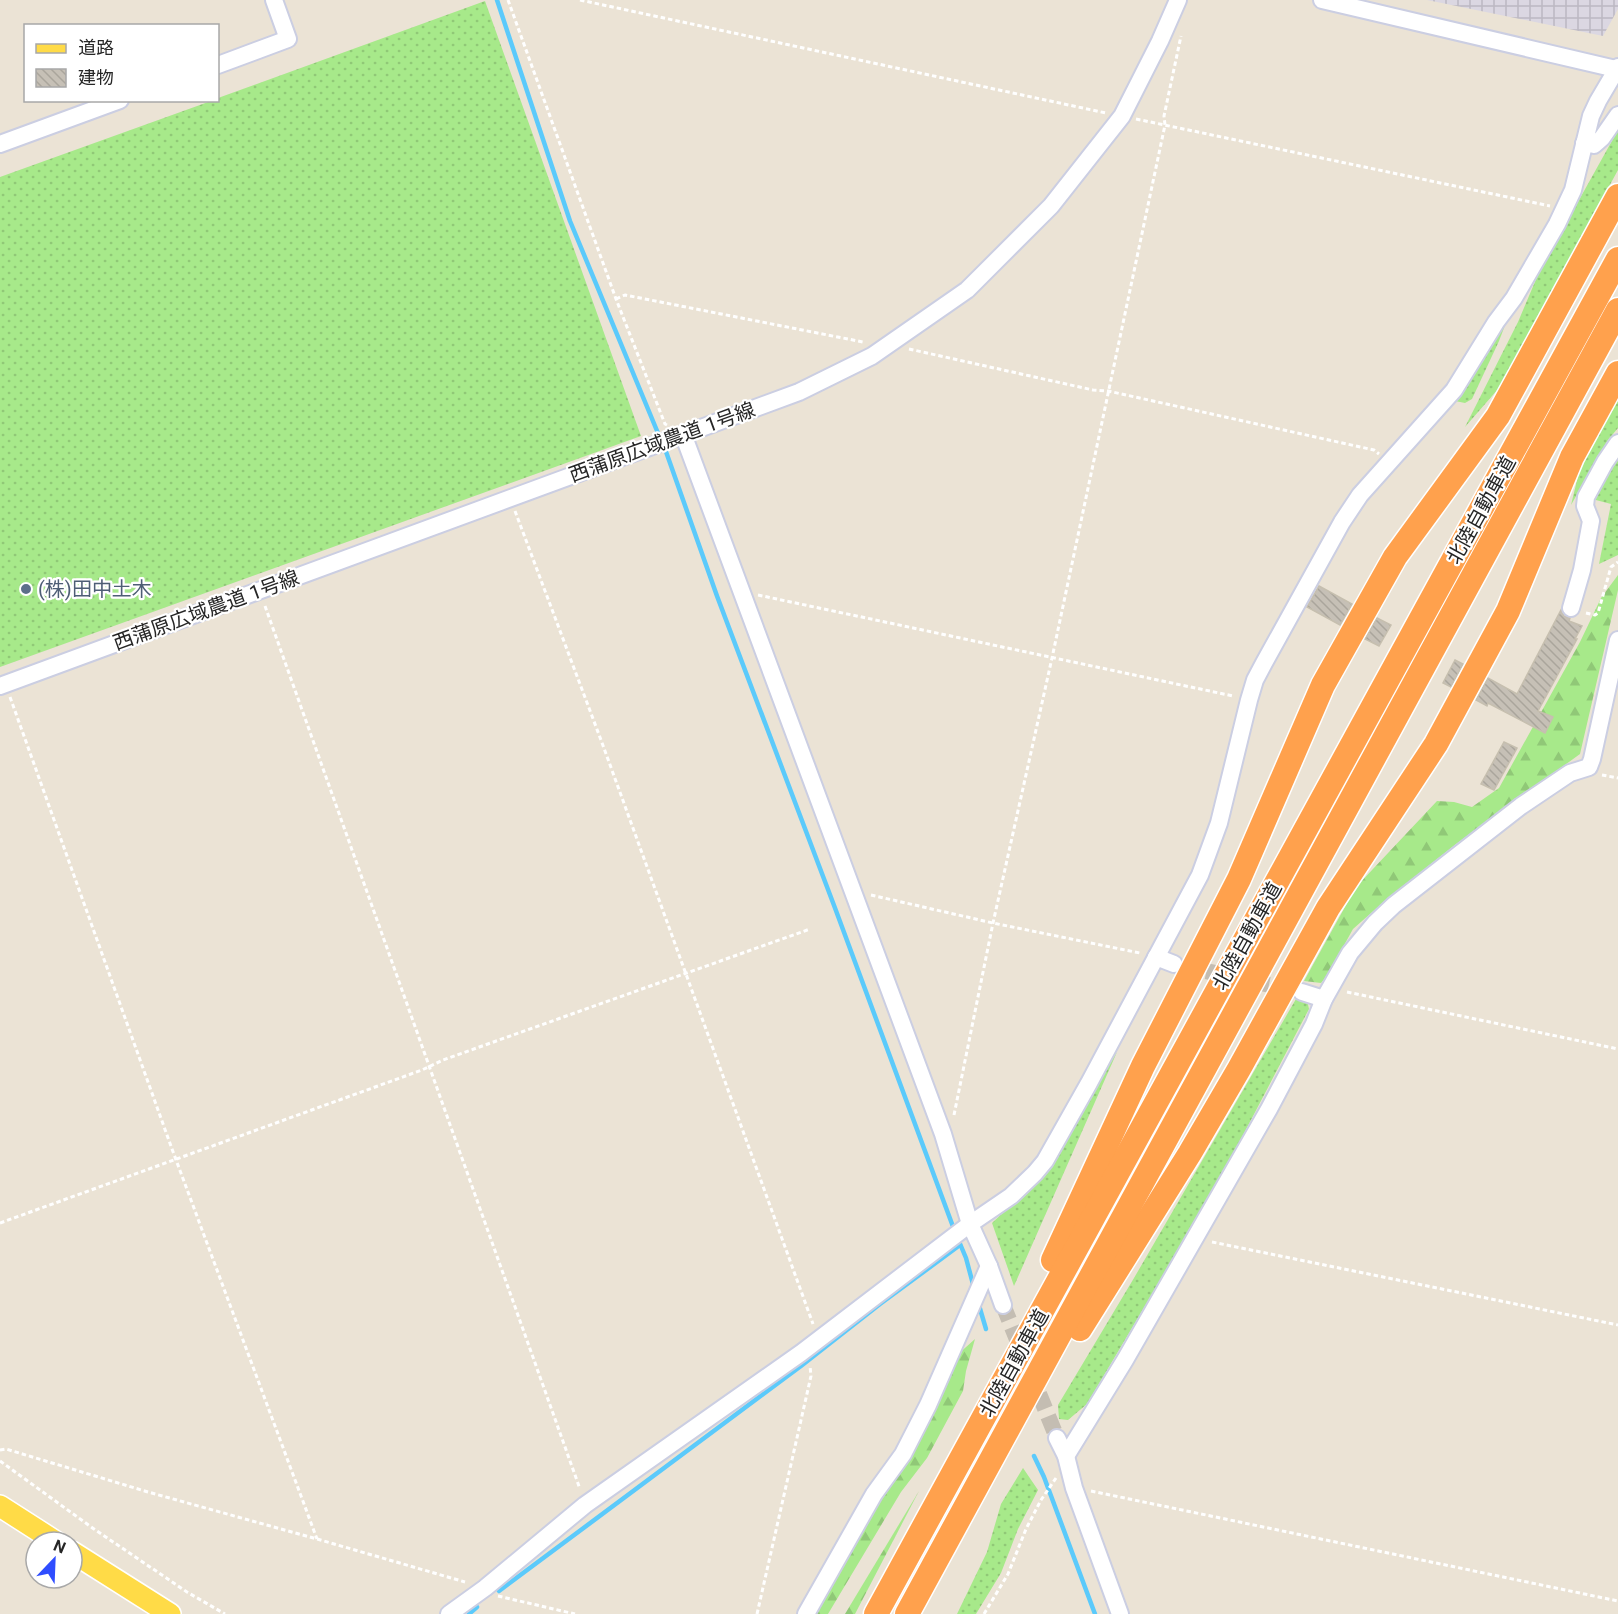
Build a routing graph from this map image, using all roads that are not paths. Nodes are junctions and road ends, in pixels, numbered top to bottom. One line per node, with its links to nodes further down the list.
1 (274, 0): 4 (street)
2 (1178, 0): 14 (street, 西蒲原広域農道 1号線)
3 (1322, 0): 5 (street)
4 (219, 65)
5 (1617, 68): 8 (street)
6 (115, 102): 9 (street)
7 (1618, 115): 8 (street)
8 (1584, 143): 19 (street)
9 (0, 144)
10 (1618, 196): 26 (highway)
11 (1618, 259): 26 (highway, 北陸自動車道)
12 (1618, 310): 36 (highway, 北陸自動車道)
13 (1618, 373): 37 (highway)
14 (683, 434): 18 (street, 西蒲原広域農道 1号線); 23 (street)
15 (1618, 443): 16 (street)
16 (1571, 608)
17 (1618, 639): 22 (street)
18 (3, 685)
19 (1156, 957): 20 (street); 23 (street)
20 (1174, 964)
21 (1302, 992): 22 (street)
22 (1327, 994): 28 (street)
23 (970, 1224): 24 (street); 33 (street)
24 (989, 1266): 25 (street); 34 (street)
25 (1003, 1305)
26 (976, 1432): 35 (highway, 北陸自動車道)
27 (1057, 1438): 28 (street)
28 (1066, 1456): 38 (street)
29 (0, 1506): 30 (main road)
30 (37, 1530)
31 (84, 1560): 32 (main road)
32 (170, 1614)
33 (449, 1614)
34 (806, 1614)
35 (876, 1614)
36 (907, 1614)
37 (912, 1614)
38 (1120, 1614)

